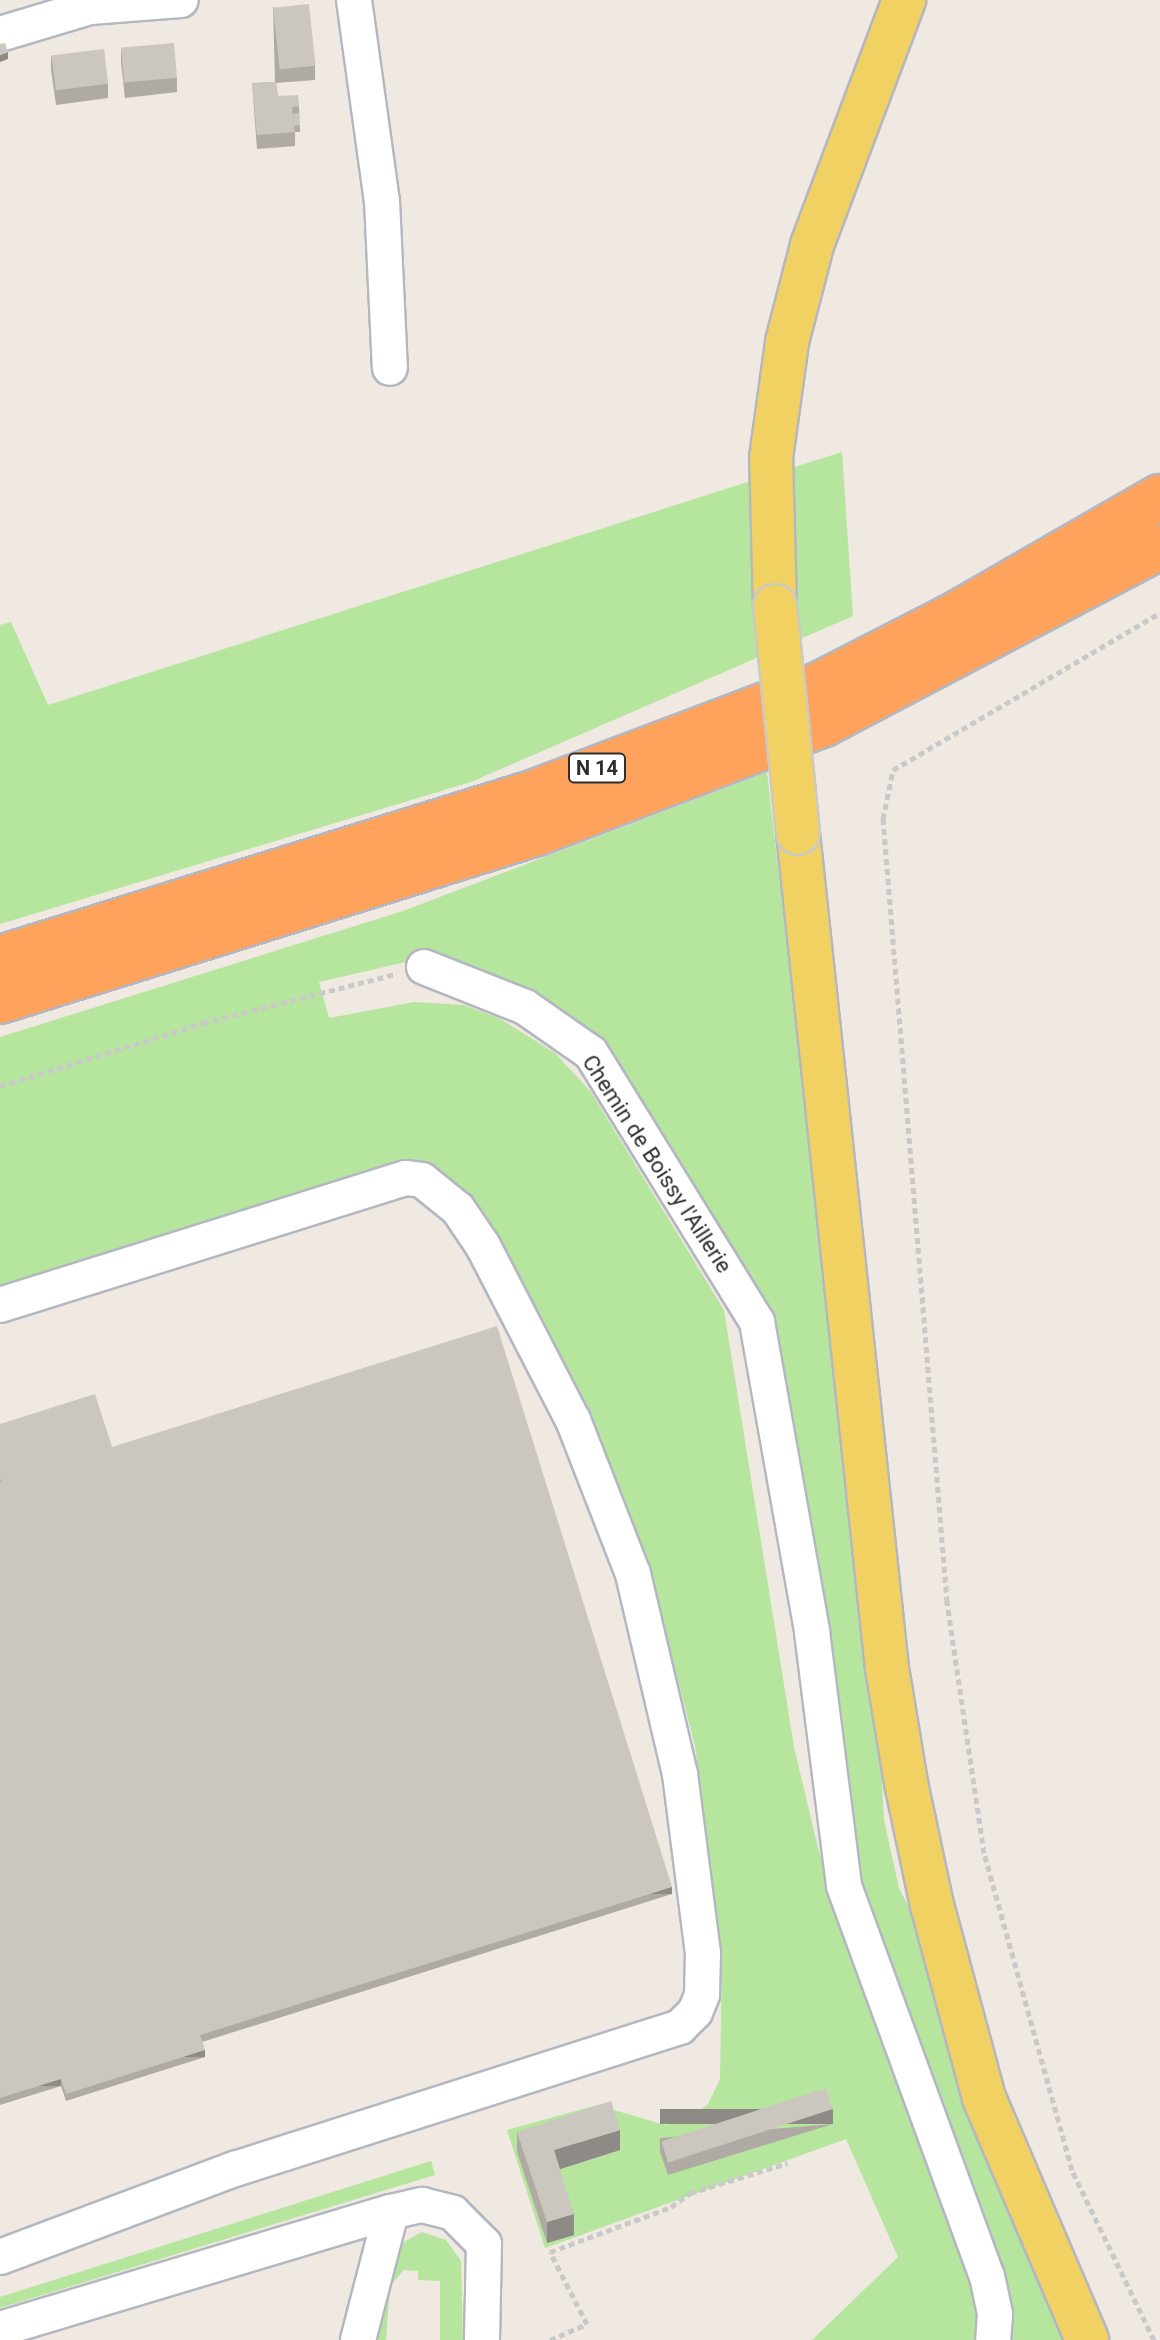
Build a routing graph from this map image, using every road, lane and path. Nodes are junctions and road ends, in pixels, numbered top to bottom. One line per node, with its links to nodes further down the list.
1 (181, 0): 4 (street)
2 (354, 0): 5 (street)
3 (904, 0): 22 (main road, bridge)
4 (0, 34)
5 (390, 368)
6 (1160, 497): 9 (highway, N 14)
7 (1160, 547): 11 (highway, N 14)
8 (1160, 613): 23 (path)
9 (0, 958)
10 (424, 967): 12 (path); 21 (street, Chemin de Boissy l'Aillerie)
11 (0, 1001)
12 (0, 1086)
13 (0, 1305): 16 (street)
14 (788, 2163): 20 (path)
15 (391, 2212): 17 (street); 18 (street); 19 (street)
16 (0, 2257)
17 (0, 2329)
18 (358, 2340)
19 (482, 2340)
20 (550, 2340)
21 (993, 2340)
22 (1087, 2340)
23 (1154, 2340)

